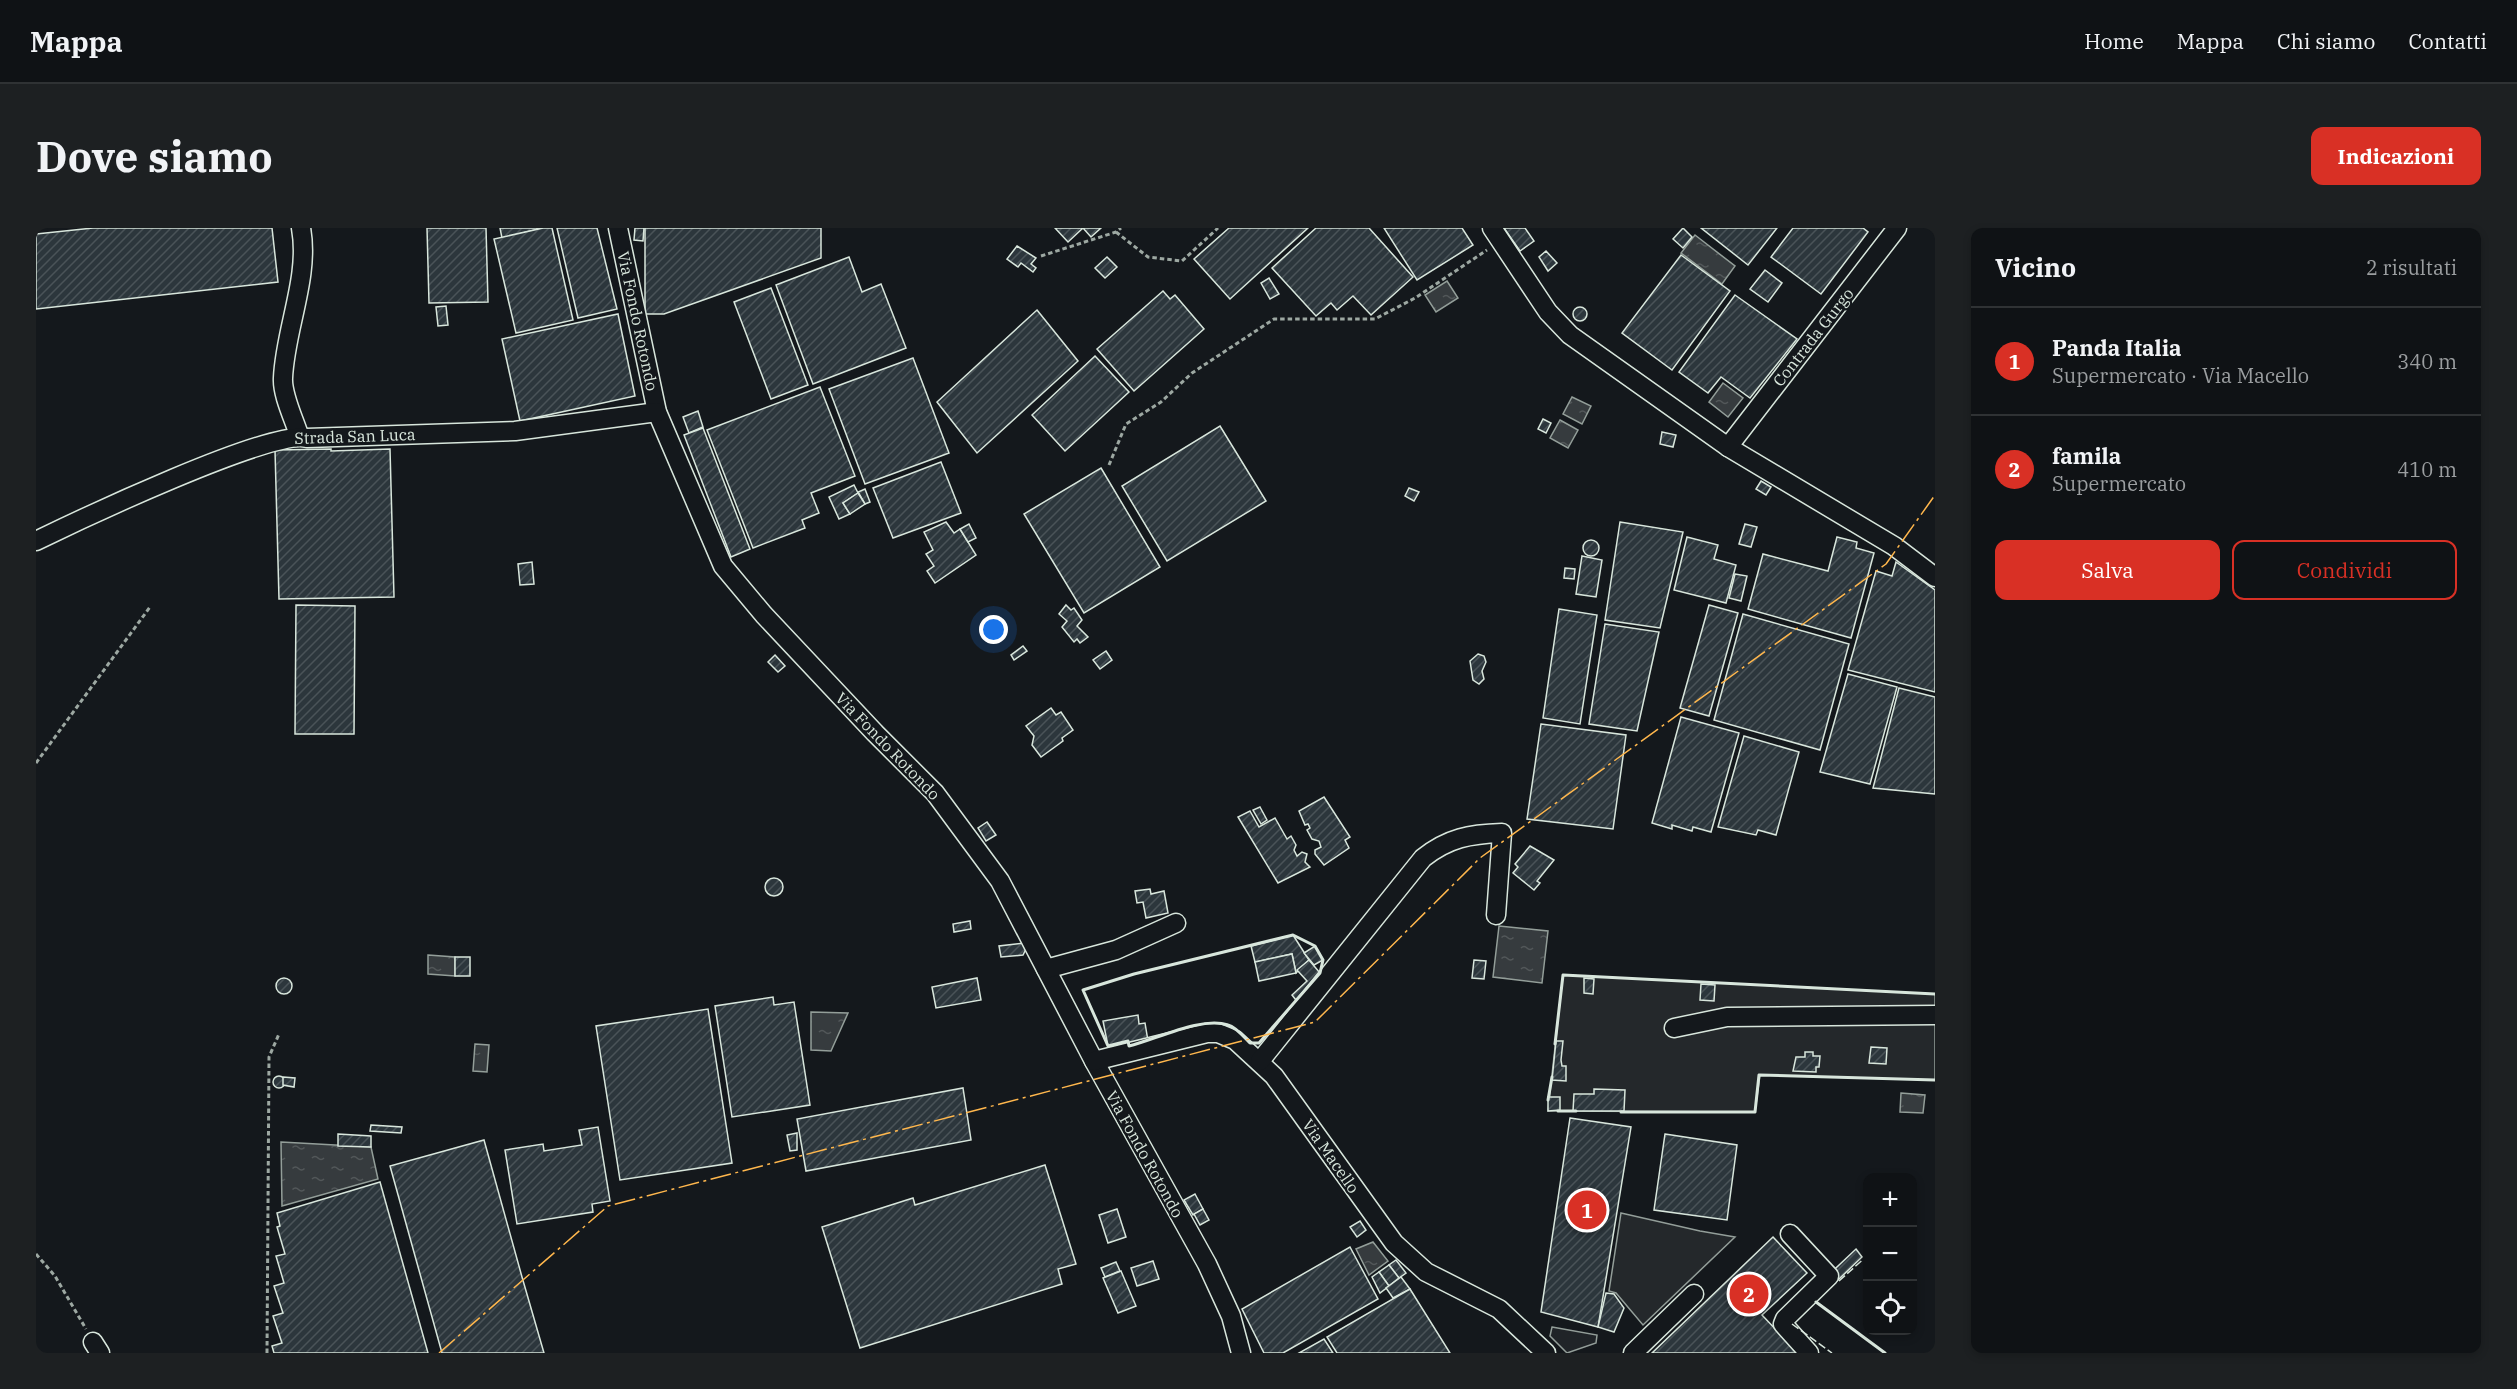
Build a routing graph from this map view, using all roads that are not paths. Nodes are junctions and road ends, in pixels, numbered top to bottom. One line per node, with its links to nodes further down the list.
1 (301, 228): 6 (street)
2 (618, 228): 5 (street, Via Fondo Rotondo)
3 (1897, 228): 7 (street, Contrada Gurgo)
4 (1496, 234): 7 (street)
5 (657, 412): 6 (street, Strada San Luca); 12 (street, Via Fondo Rotondo)
6 (299, 435): 8 (street, Strada San Luca)
7 (1728, 447): 9 (street)
8 (36, 541)
9 (1935, 577)
10 (1496, 915): 16 (street)
11 (1176, 923): 12 (street)
12 (1046, 969): 15 (street, Via Fondo Rotondo)
13 (1935, 1015): 14 (street)
14 (1674, 1028)
15 (1094, 1061): 16 (street, Via Macello); 20 (street, Via Fondo Rotondo)
16 (1260, 1061): 19 (street, Via Macello)
17 (1790, 1234): 22 (street)
18 (1694, 1294): 21 (street)
19 (1538, 1350)
20 (1241, 1353)
21 (1633, 1353)
22 (1809, 1353)

